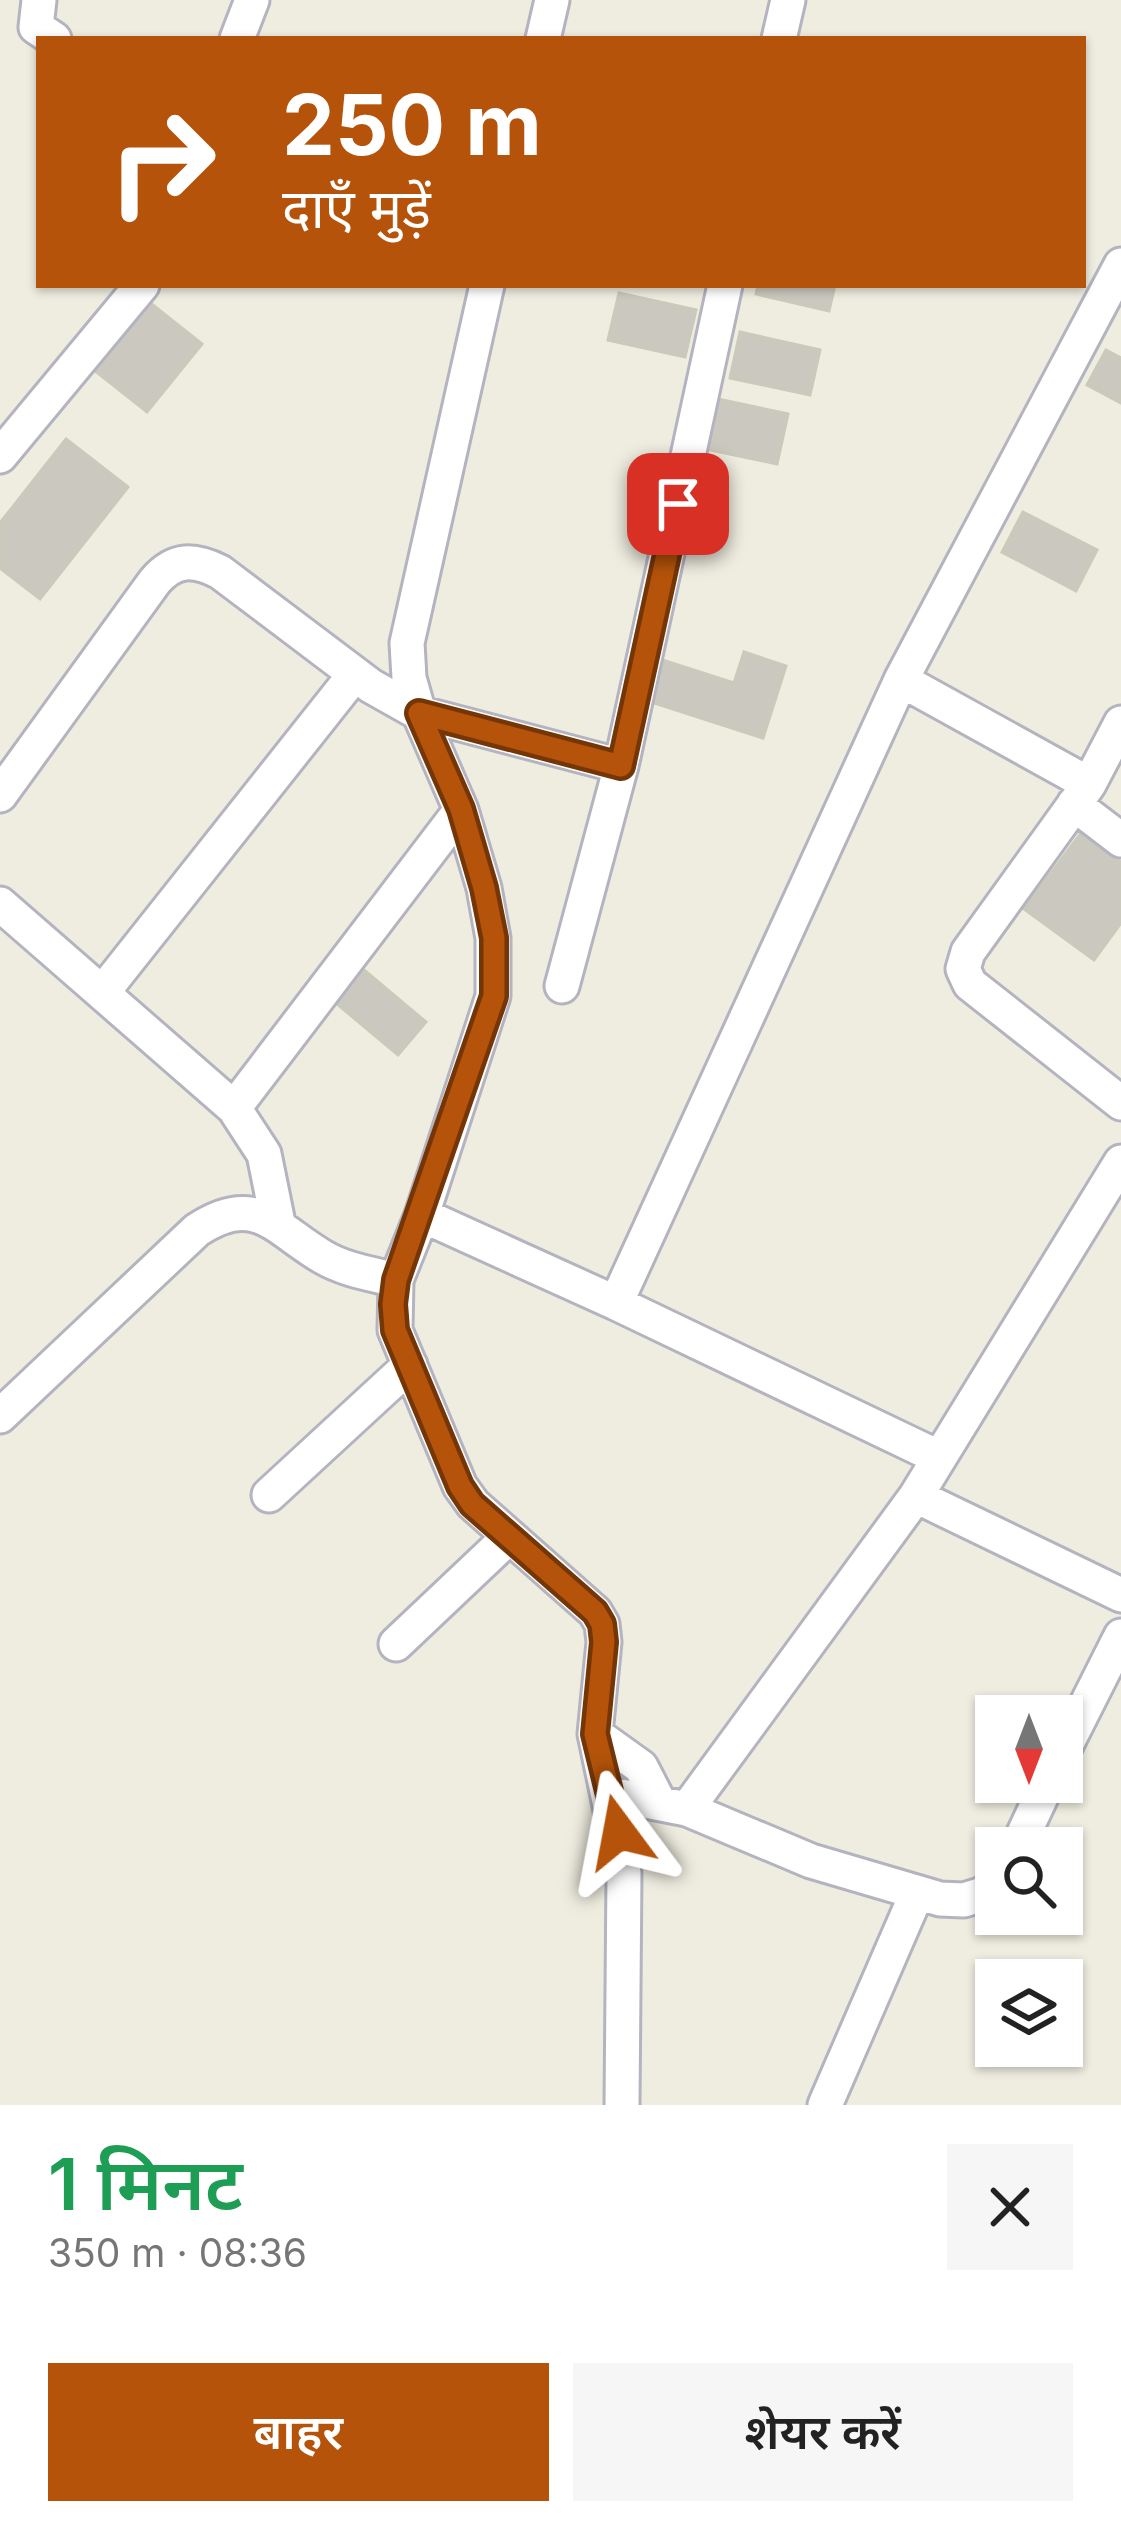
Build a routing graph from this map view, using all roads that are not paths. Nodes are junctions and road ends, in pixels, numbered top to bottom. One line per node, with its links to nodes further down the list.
1 (39, 0): 5 (street)
2 (252, 0): 6 (street)
3 (552, 0): 7 (street)
4 (788, 0): 8 (street)
5 (50, 36)
6 (238, 36)
7 (544, 36)
8 (780, 36)
9 (1121, 265): 15 (street)
10 (140, 288): 13 (street)
11 (486, 288): 16 (street)
12 (724, 288): 18 (street)
13 (0, 456)
14 (355, 674): 16 (street); 20 (street); 25 (street)
15 (902, 680): 19 (street); 32 (street)
16 (419, 713): 18 (street); 21 (street)
17 (1121, 722): 19 (street)
18 (621, 766): 24 (street)
19 (1082, 794): 22 (street); 26 (street)
20 (0, 795)
21 (461, 809): 27 (street); 29 (street)
22 (1121, 840)
23 (0, 904): 25 (street)
24 (562, 986)
25 (102, 993): 27 (street)
26 (1121, 1103)
27 (234, 1108): 30 (street)
28 (1119, 1173): 35 (street)
29 (422, 1214): 31 (street); 32 (street)
30 (278, 1223): 31 (street); 34 (street)
31 (396, 1280): 33 (street)
32 (616, 1304): 35 (street)
33 (410, 1365): 36 (street); 38 (street)
34 (2, 1411)
35 (938, 1456): 37 (street)
36 (269, 1496)
37 (916, 1496): 39 (street); 45 (street)
38 (508, 1537): 41 (street); 43 (street)
39 (1121, 1595)
40 (1121, 1636): 42 (street)
41 (396, 1644)
42 (1083, 1711)
43 (595, 1734): 44 (street); 45 (street)
44 (610, 1794): 45 (street); 48 (street)
45 (673, 1806): 46 (street)
46 (917, 1893): 47 (street); 49 (street)
47 (975, 1894)
48 (622, 2105)
49 (825, 2105)

